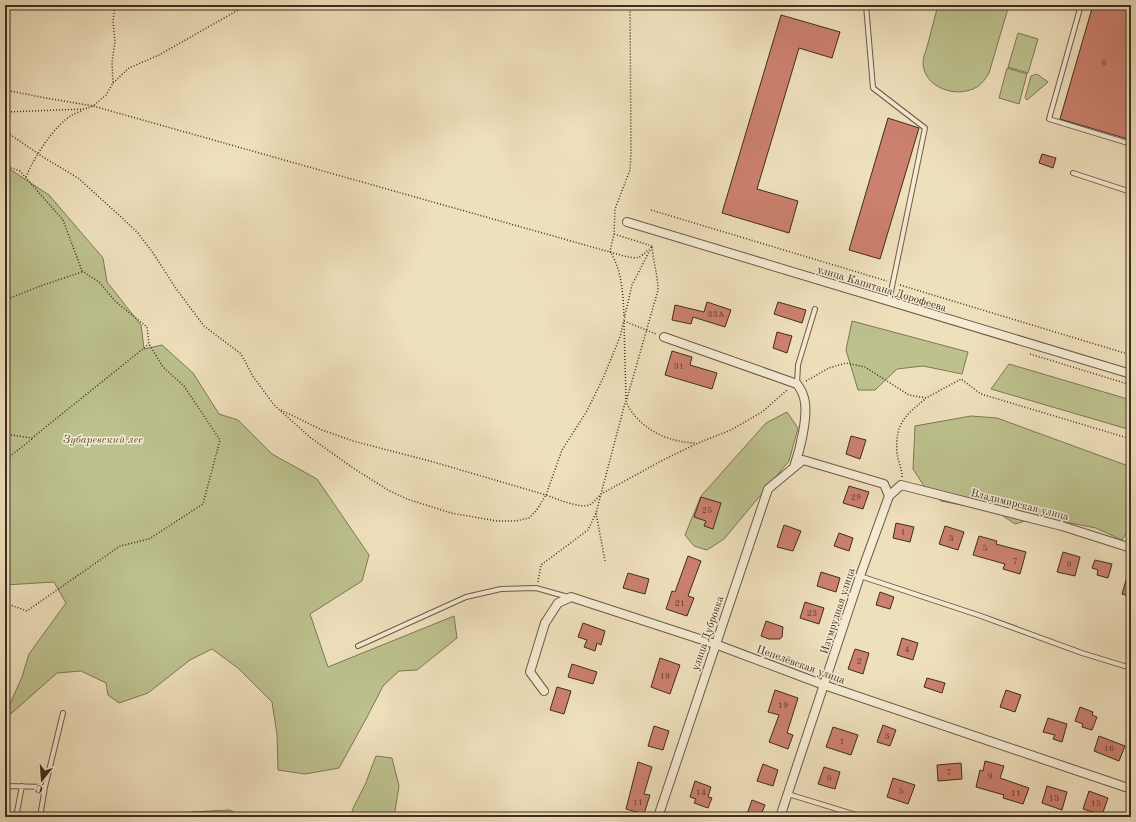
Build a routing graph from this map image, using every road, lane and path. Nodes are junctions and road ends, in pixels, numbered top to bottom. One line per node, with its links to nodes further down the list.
1 (115, 5): 6 (path)
2 (247, 5): 6 (path)
3 (630, 5): 19 (path)
4 (866, 5): 24 (lane)
5 (1081, 5): 12 (lane)
6 (113, 83): 8 (path)
7 (5, 90): 8 (path)
8 (93, 106): 9 (path); 21 (path)
9 (85, 109): 10 (path); 13 (path)
10 (5, 112)
11 (5, 131): 13 (path)
12 (1131, 144)
13 (38, 153): 16 (path); 34 (path)
14 (5, 166): 16 (path)
15 (1073, 173): 17 (lane)
16 (26, 178): 22 (path)
17 (1131, 192)
18 (627, 222): 24 (street, улица Капитана Дорофеева)
19 (614, 234): 20 (path); 21 (path)
20 (652, 246): 21 (path); 26 (path); 27 (path)
21 (610, 251): 26 (path)
22 (82, 272): 23 (path); 29 (path)
23 (5, 300)
24 (889, 301): 30 (street, улица Капитана Дорофеева)
25 (815, 309): 31 (lane)
26 (624, 320): 27 (path); 33 (path); 43 (path)
27 (647, 330): 28 (path); 33 (path)
28 (664, 337): 31 (street)
29 (149, 344): 36 (path); 51 (path)
30 (1131, 374)
31 (797, 384): 32 (path); 38 (path); 40 (street)
32 (926, 398): 37 (path); 41 (path)
33 (626, 402): 38 (path); 42 (path)
34 (278, 408): 43 (path); 43 (path)
35 (5, 434): 36 (path)
36 (32, 438): 39 (path)
37 (1131, 439)
38 (698, 443): 42 (path)
39 (5, 460)
40 (794, 468): 44 (street, улица Дубровка); 52 (street, улица Дубровка)
41 (901, 485): 44 (street, Изумрудная улица); 46 (street, Владимирская улица)
42 (601, 494): 43 (path); 45 (path)
43 (546, 495)
44 (889, 496): 48 (street, Изумрудная улица)
45 (596, 513): 47 (path); 49 (path)
46 (1131, 548)
47 (605, 561)
48 (860, 576): 54 (lane); 55 (street, Изумрудная улица)
49 (536, 588): 50 (lane); 53 (lane)
50 (570, 597): 52 (street, Цепелёвская улица); 56 (street)
51 (5, 603)
52 (715, 644): 55 (street, Цепелёвская улица); 65 (street, улица Дубровка)
53 (358, 646)
54 (1131, 668)
55 (824, 684): 61 (street, Цепелёвская улица); 62 (street, Изумрудная улица)
56 (544, 691)
57 (63, 713): 60 (lane)
58 (5, 786): 59 (lane)
59 (22, 786): 60 (lane); 63 (lane)
60 (45, 787): 64 (lane)
61 (1131, 789)
62 (788, 794): 66 (street, Изумрудная улица); 67 (lane)
63 (16, 817)
64 (40, 817)
65 (658, 817)
66 (780, 817)
67 (863, 817)

